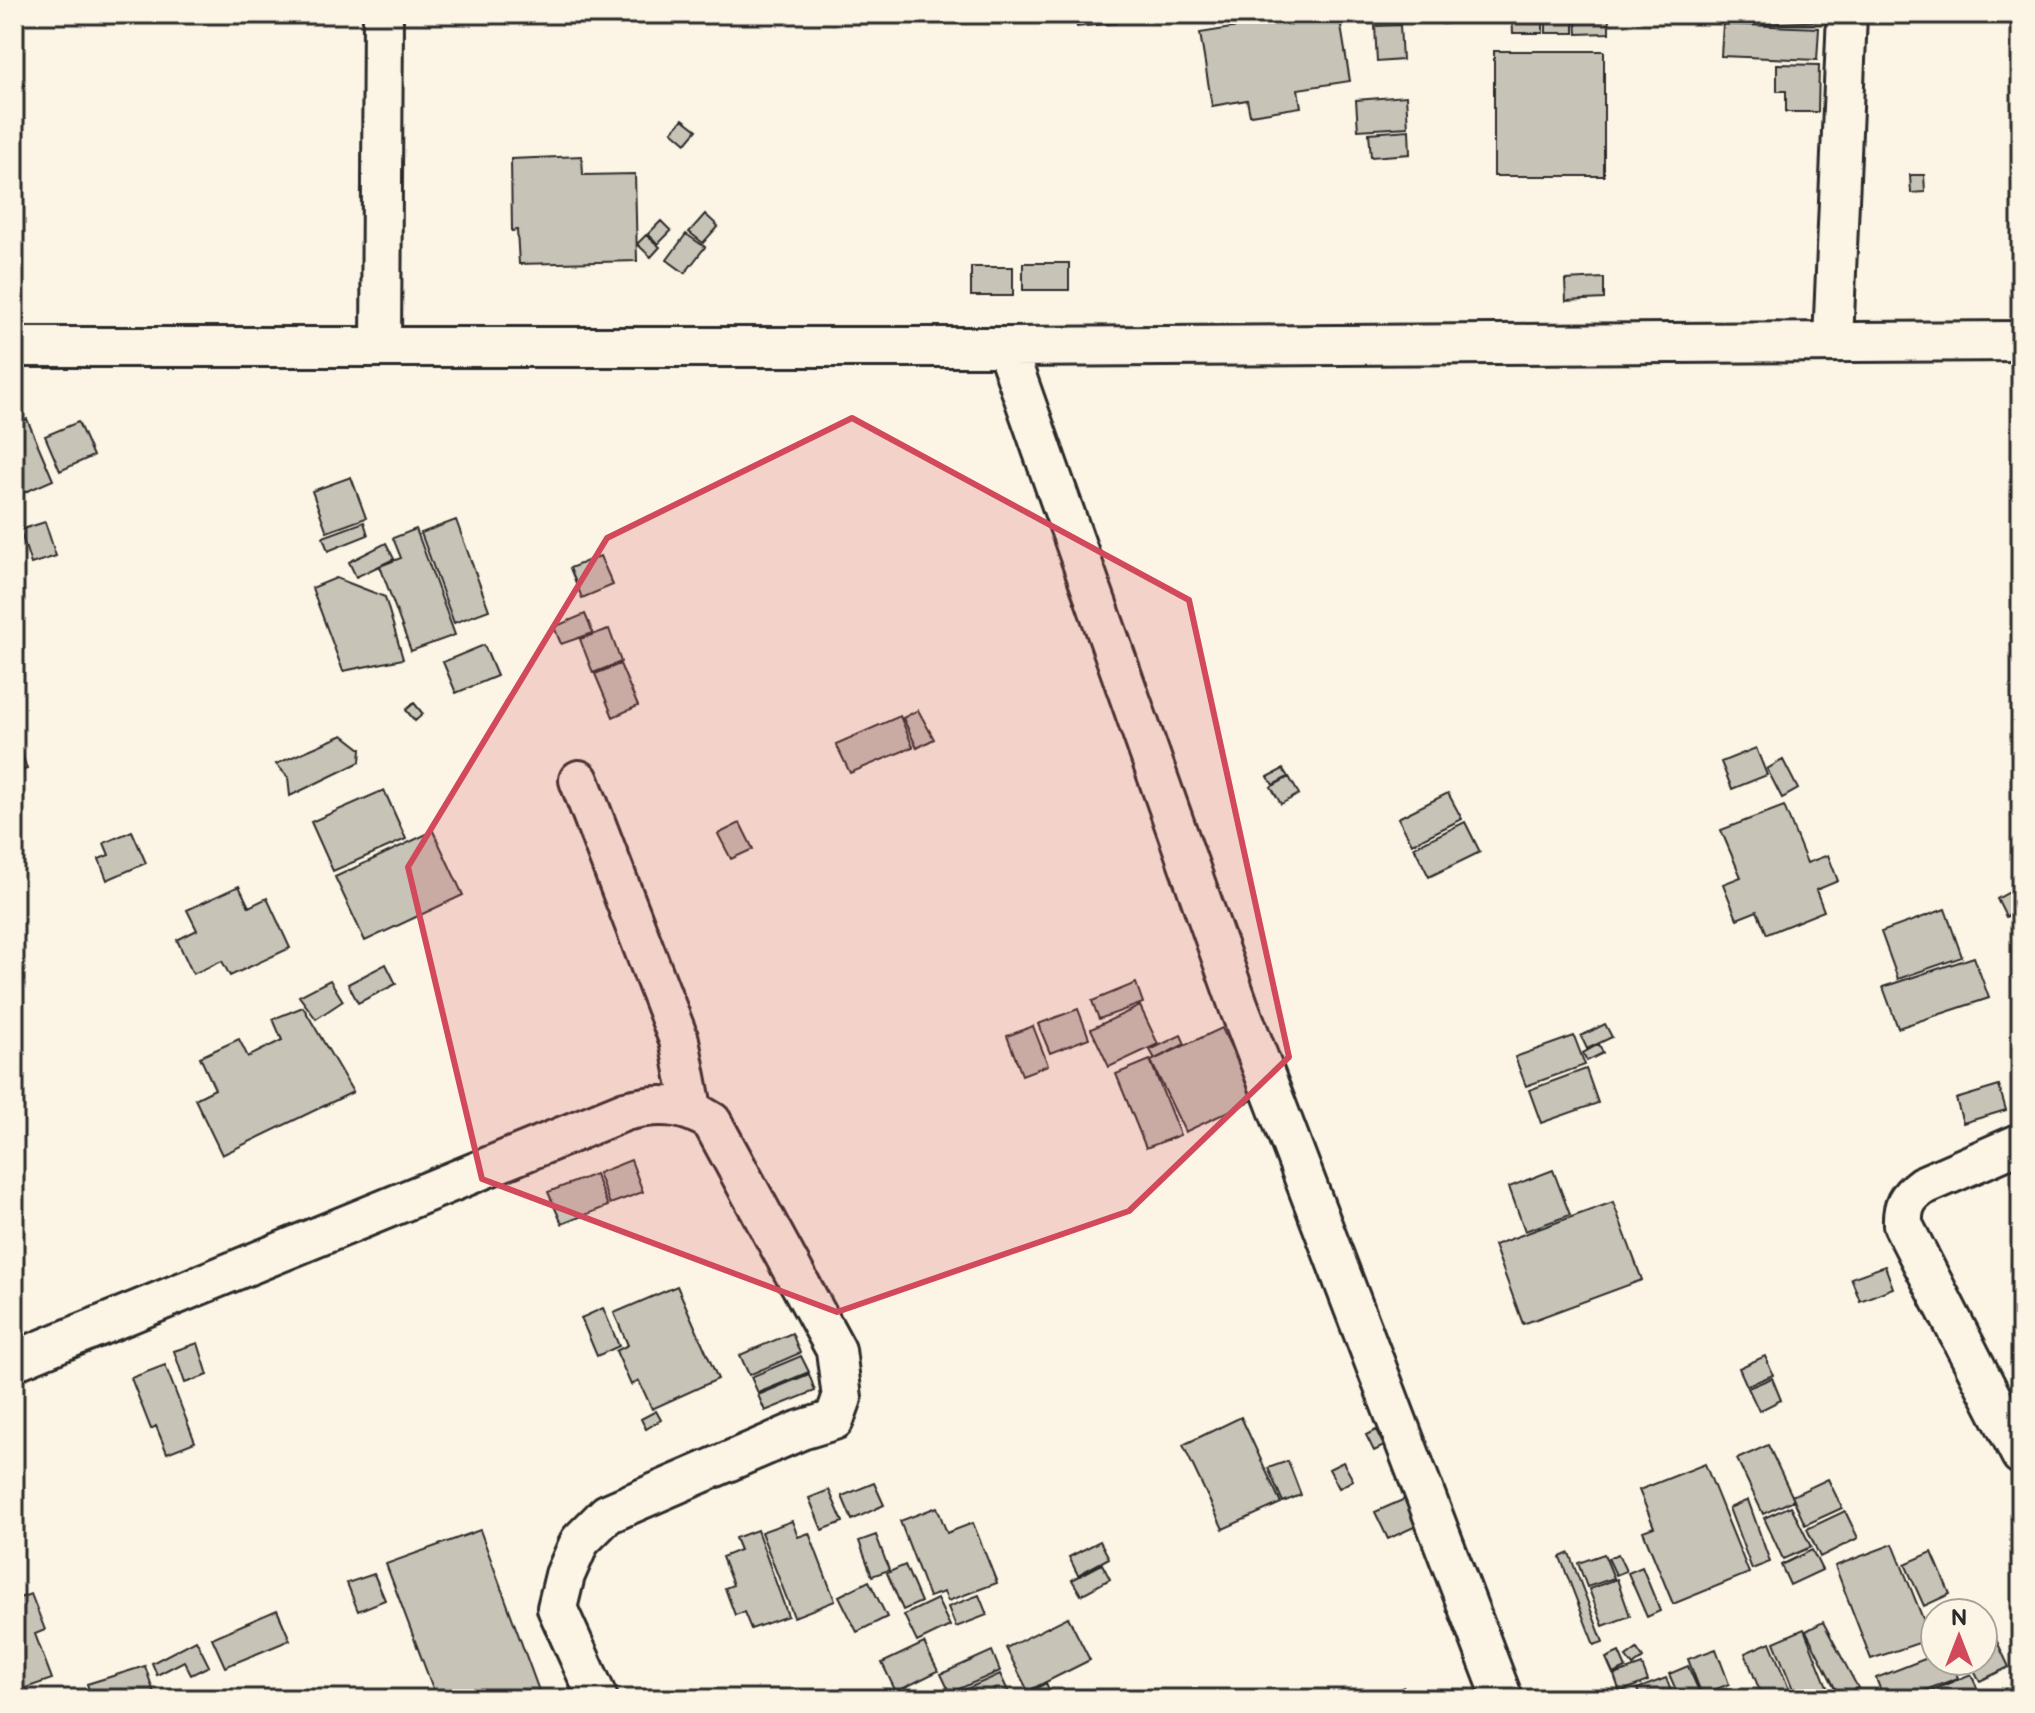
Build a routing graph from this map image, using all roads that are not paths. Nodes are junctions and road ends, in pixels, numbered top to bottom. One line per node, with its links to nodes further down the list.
1 (383, 14): 6 (street)
2 (1847, 14): 4 (street)
3 (2021, 341): 4 (street)
4 (1833, 342): 7 (street)
5 (14, 347): 6 (street)
6 (381, 347): 7 (street)
7 (1006, 347): 14 (street)
8 (579, 780): 9 (street)
9 (692, 1108): 11 (street); 13 (street)
10 (2021, 1143): 12 (street)
11 (14, 1361)
12 (2021, 1455)
13 (598, 1699)
14 (1503, 1699)

